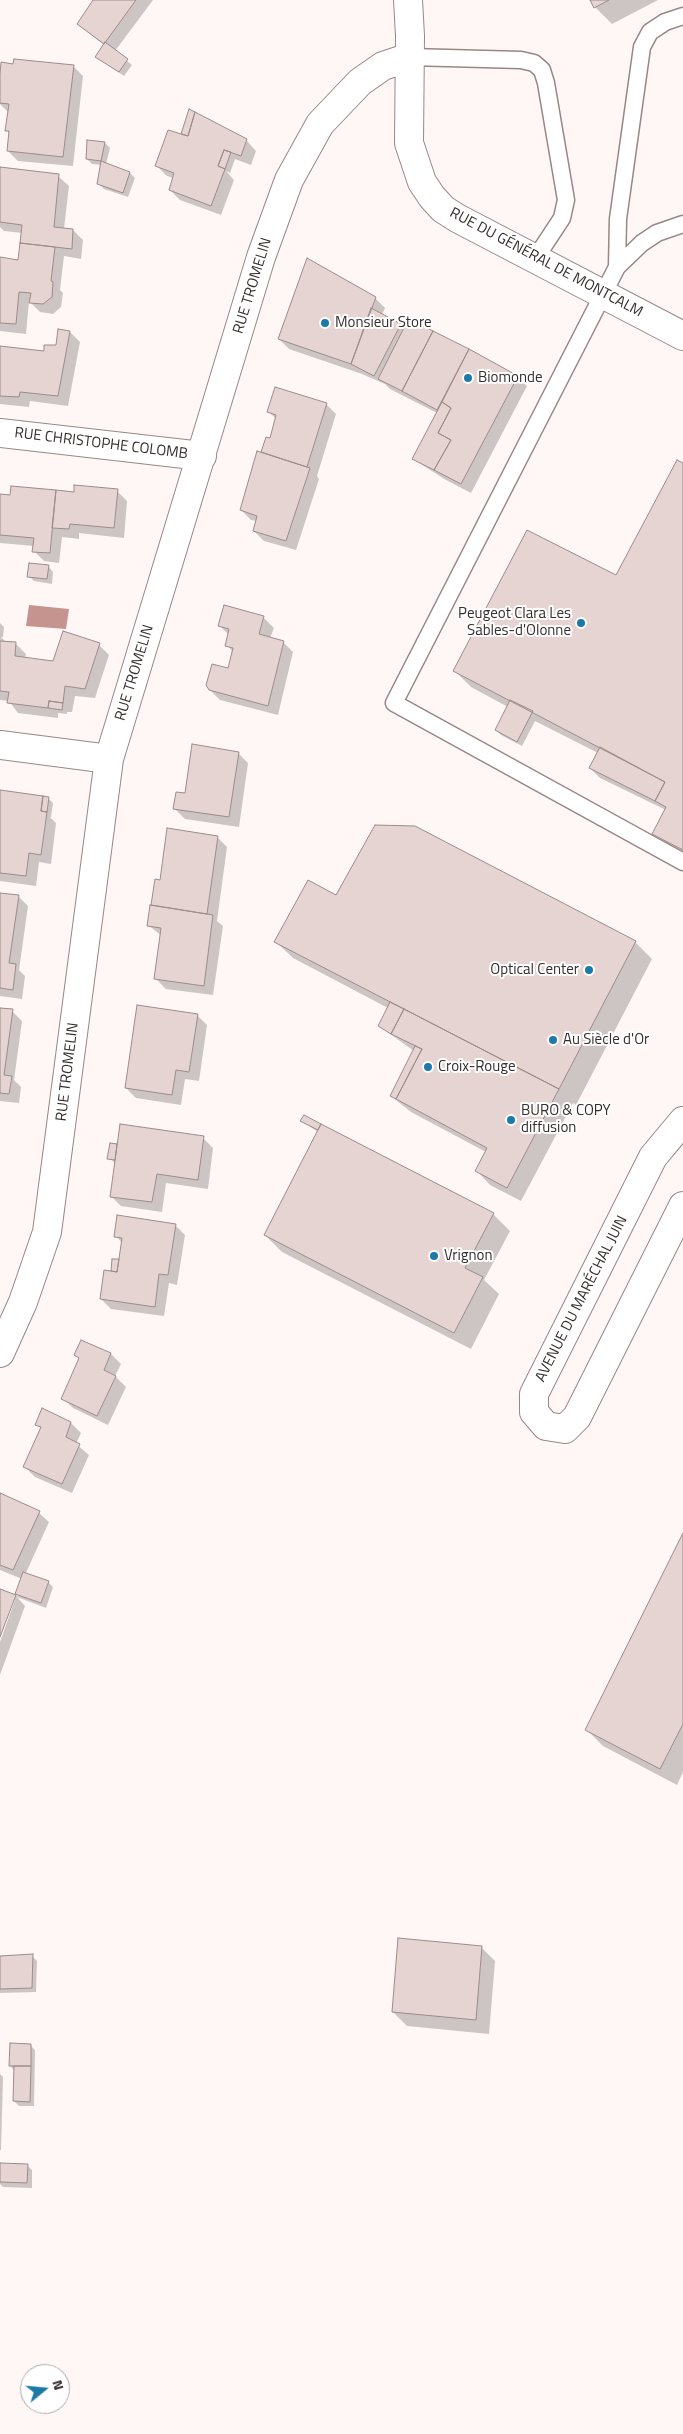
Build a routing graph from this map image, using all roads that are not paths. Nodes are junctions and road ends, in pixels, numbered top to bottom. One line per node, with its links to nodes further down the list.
1 (408, 0): 3 (street, RUE DU GÉNÉRAL DE MONTCALM)
2 (683, 16): 6 (lane)
3 (410, 57): 5 (street, RUE DU GÉNÉRAL DE MONTCALM); 5 (lane); 10 (street, RUE TROMELIN)
4 (683, 224): 6 (lane)
5 (535, 259): 7 (street, RUE DU GÉNÉRAL DE MONTCALM)
6 (617, 267): 7 (lane)
7 (605, 295): 8 (street, RUE DU GÉNÉRAL DE MONTCALM); 13 (lane)
8 (683, 336)
9 (0, 433): 10 (street, RUE CHRISTOPHE COLOMB)
10 (202, 456): 12 (street, RUE TROMELIN)
11 (0, 745): 12 (street)
12 (109, 759): 16 (street, RUE TROMELIN)
13 (683, 862)
14 (683, 1122): 15 (street, AVENUE DU MARÉCHAL JUIN)
15 (683, 1206)
16 (0, 1353)

